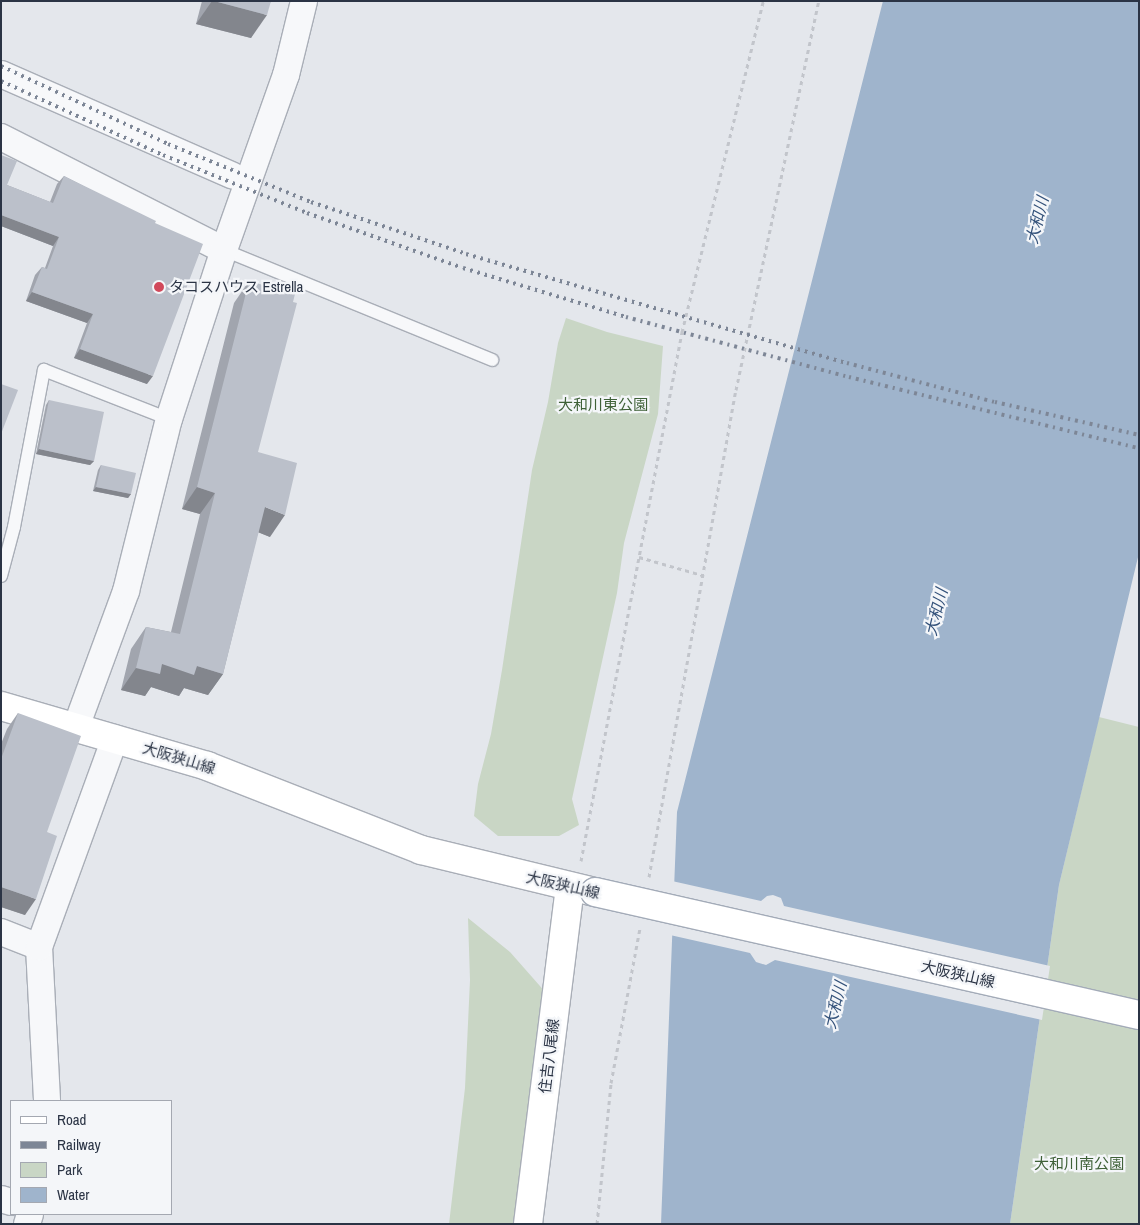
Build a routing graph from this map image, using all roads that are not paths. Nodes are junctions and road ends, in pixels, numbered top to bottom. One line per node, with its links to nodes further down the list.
1 (304, 1): 5 (street)
2 (1, 74): 4 (street)
3 (1, 136): 5 (street)
4 (233, 176)
5 (224, 250): 6 (lane); 7 (street)
6 (492, 360)
7 (169, 419): 8 (lane); 10 (street)
8 (1, 576)
9 (1, 706): 10 (main road, 大阪狭山線)
10 (76, 727): 11 (main road, 大阪狭山線)
11 (115, 738): 12 (main road, 大阪狭山線); 14 (street)
12 (582, 890): 15 (main road, 大阪狭山線, bridge); 17 (main road, 住吉八尾線)
13 (1, 932): 14 (street)
14 (39, 947): 16 (street)
15 (1139, 1015)
16 (47, 1100)
17 (528, 1224)

